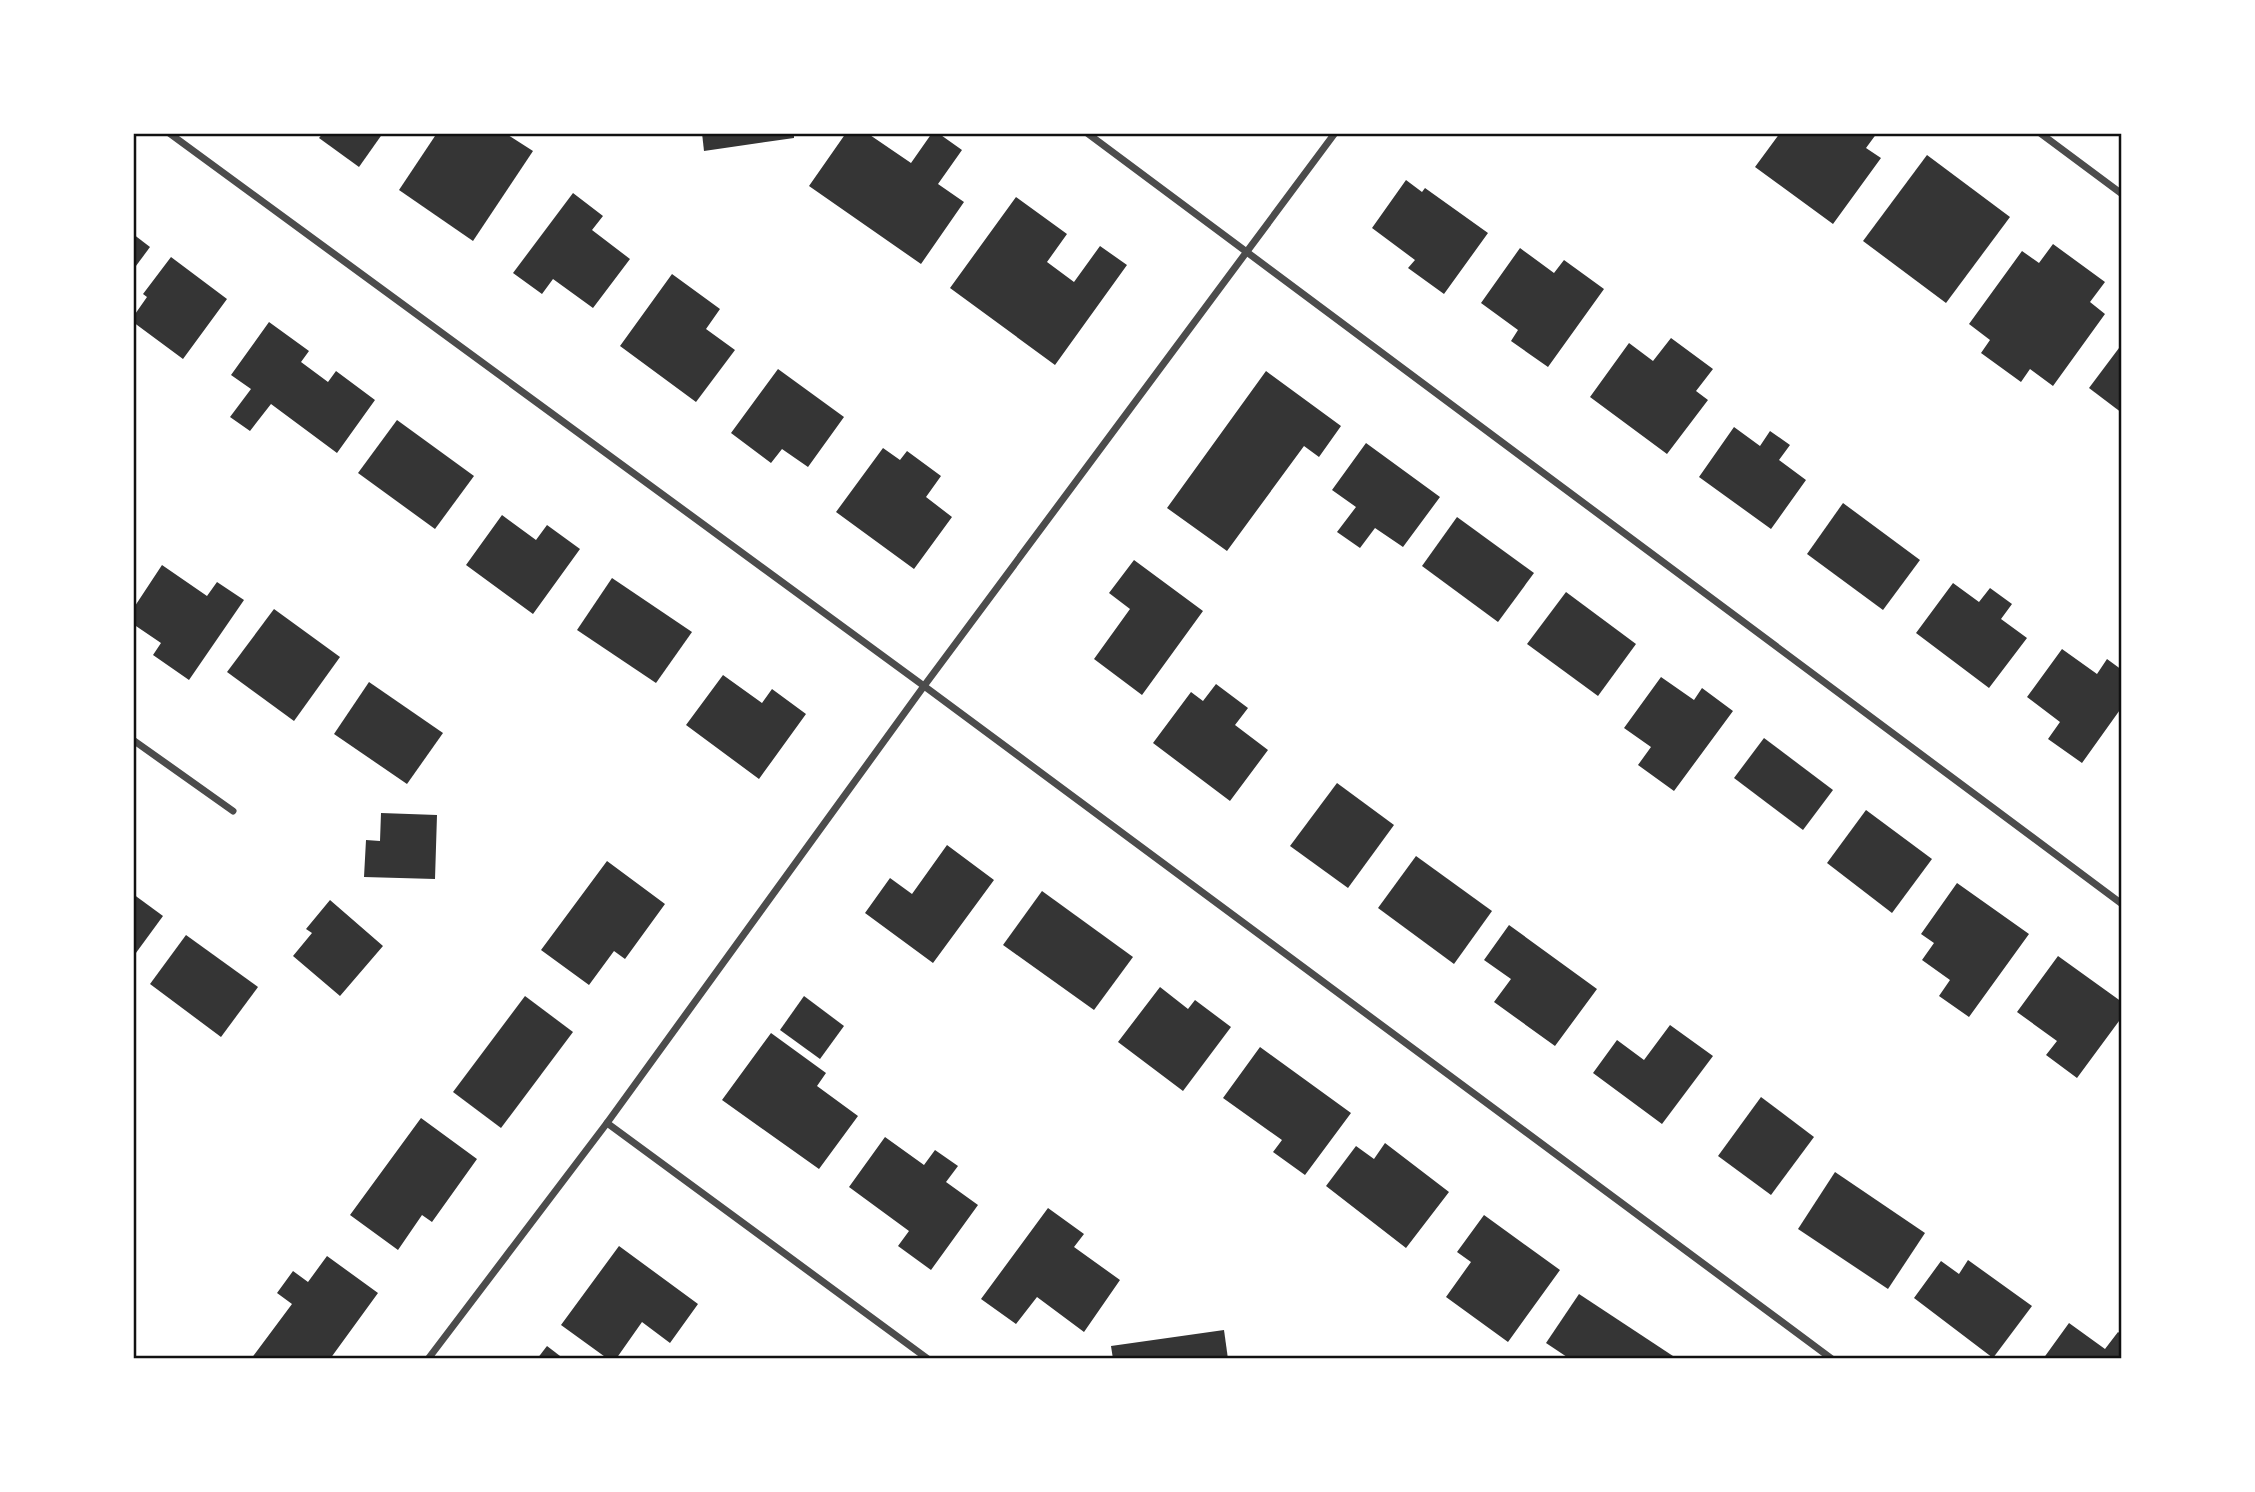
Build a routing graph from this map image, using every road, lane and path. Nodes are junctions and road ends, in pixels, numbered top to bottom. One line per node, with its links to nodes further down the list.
1 (169, 133): 7 (street)
2 (1087, 133): 6 (street)
3 (1335, 133): 6 (street)
4 (2040, 133): 5 (street)
5 (2122, 194)
6 (1247, 250): 7 (street); 10 (street)
7 (924, 686): 11 (street); 14 (street)
8 (133, 740): 9 (street)
9 (233, 811)
10 (2122, 904)
11 (607, 1124): 12 (street); 13 (street)
12 (428, 1359)
13 (928, 1359)
14 (1832, 1359)

